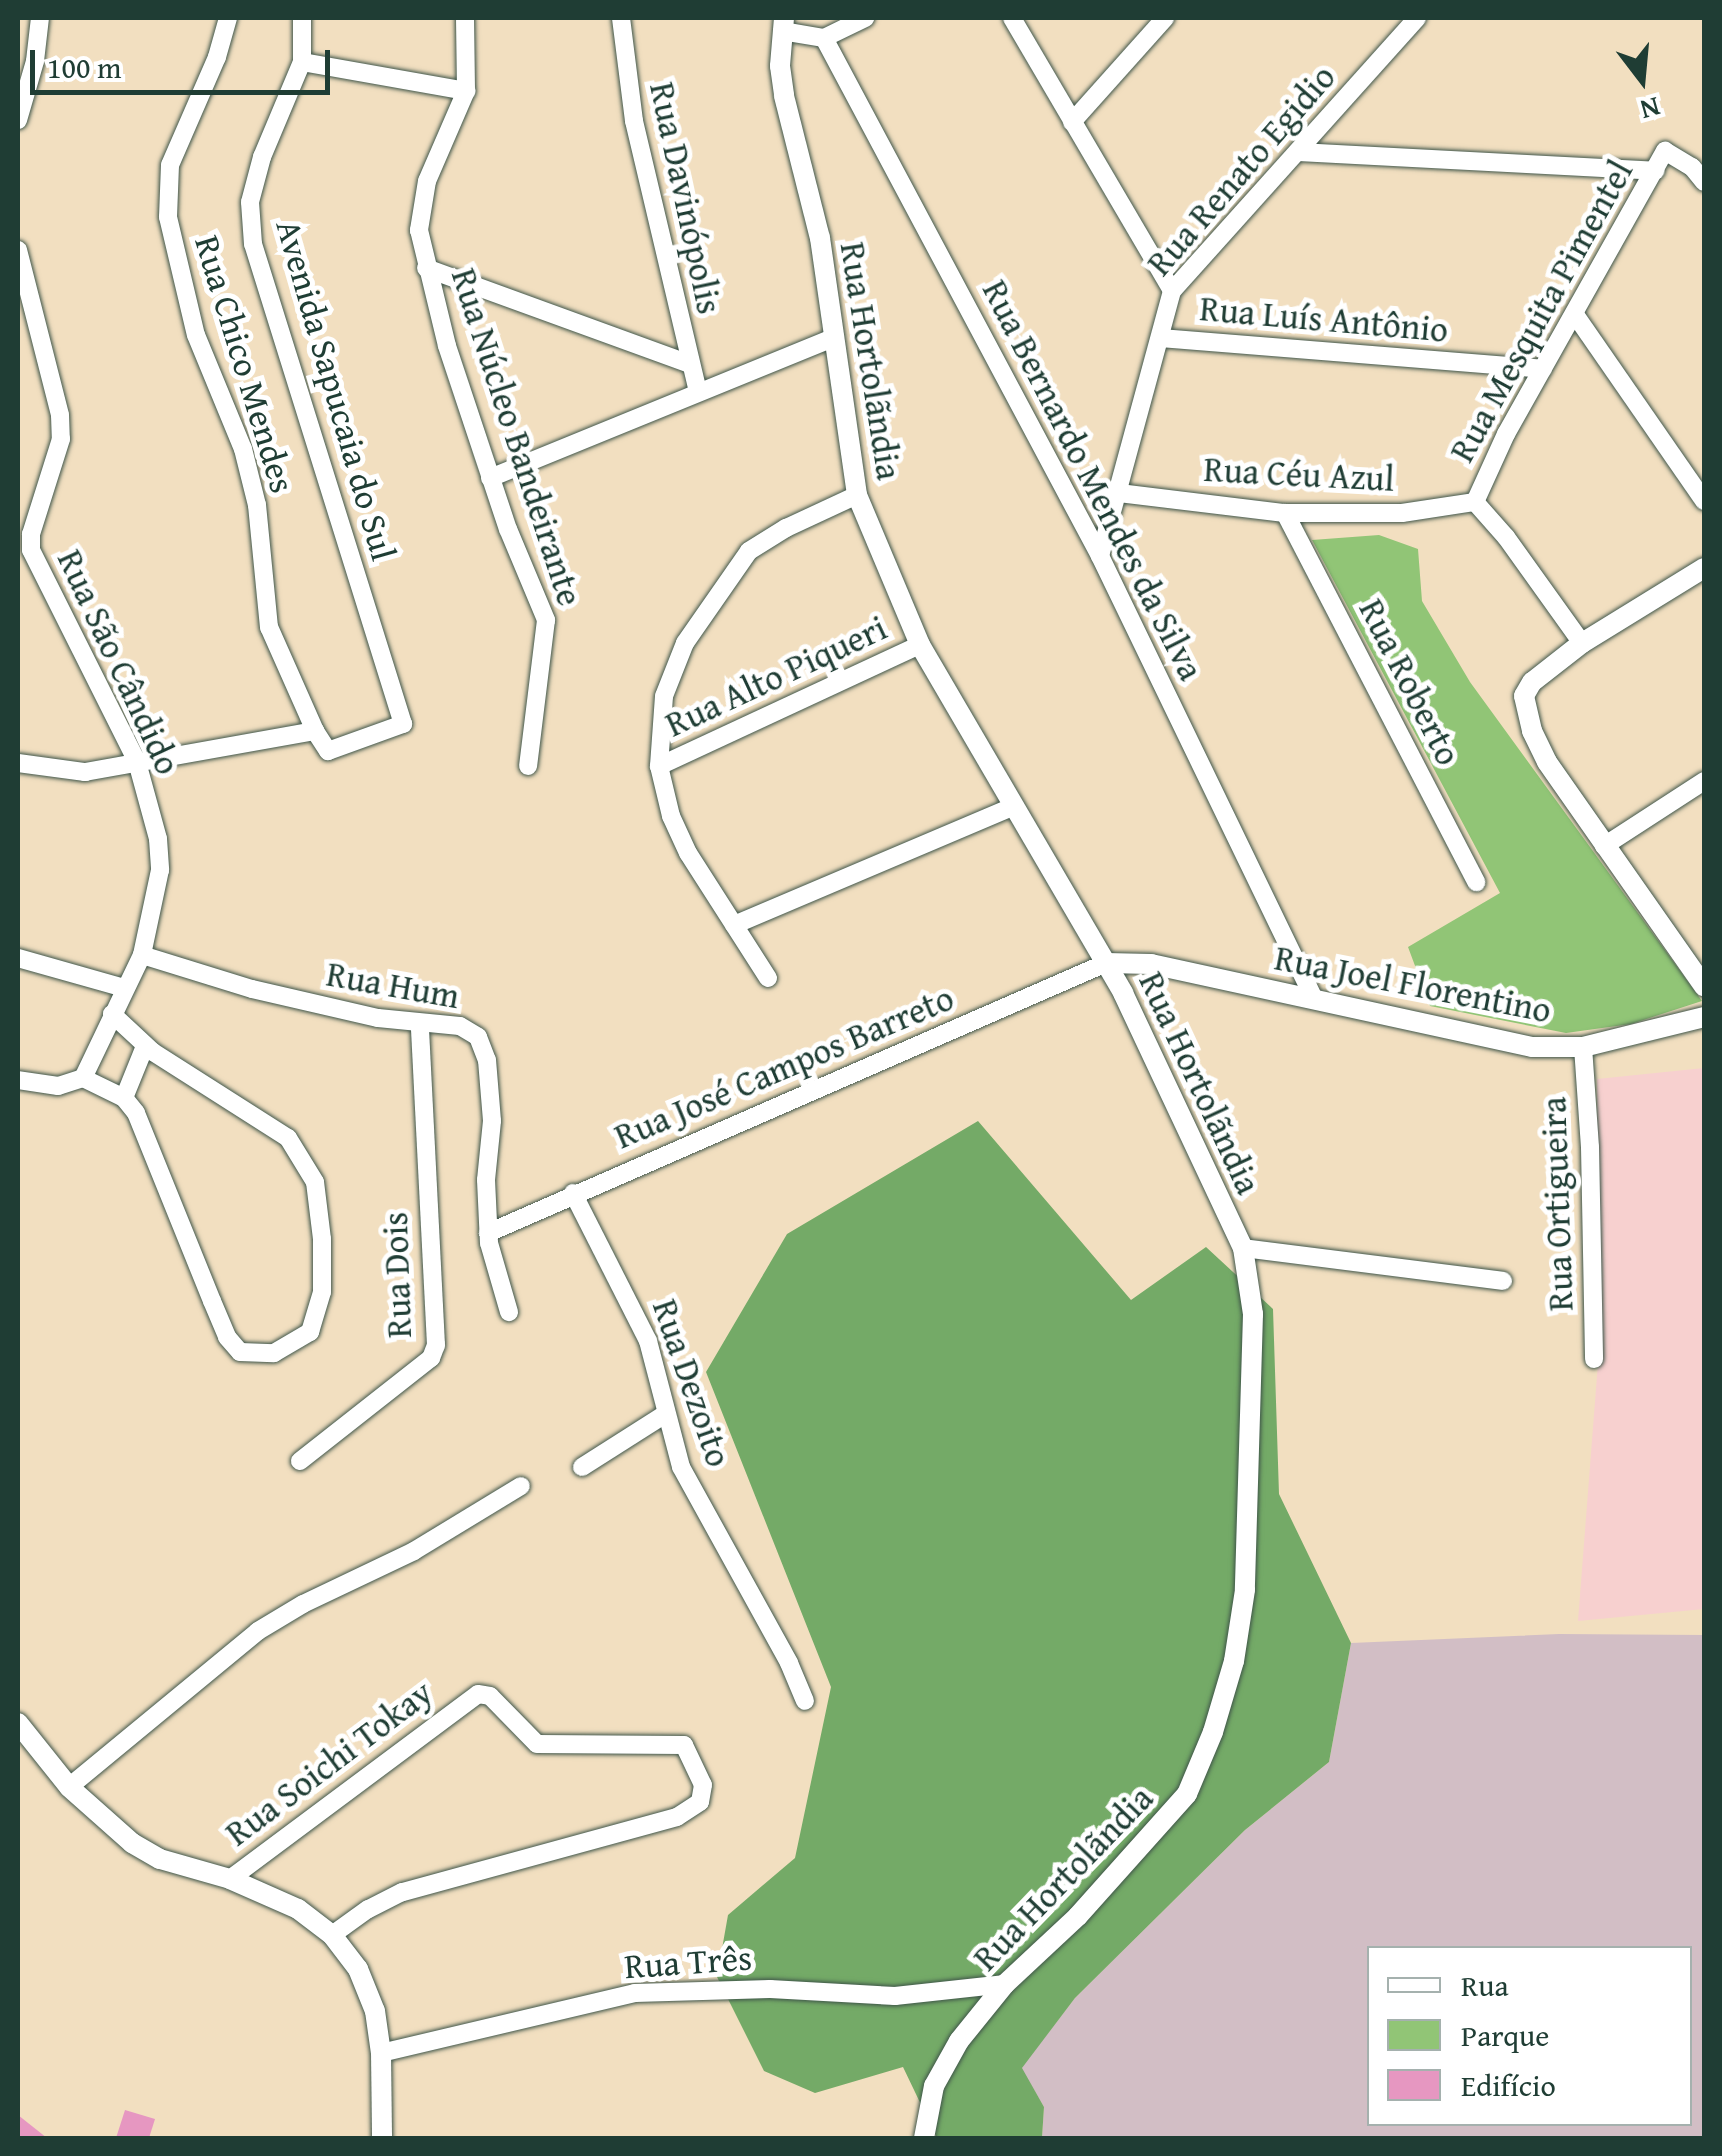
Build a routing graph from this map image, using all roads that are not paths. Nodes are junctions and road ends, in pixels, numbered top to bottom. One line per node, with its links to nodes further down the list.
1 (40, 18): 14 (street)
2 (228, 18): 38 (street, Rua Chico Mendes)
3 (302, 18): 12 (street, Avenida Sapucaia do Sul)
4 (465, 18): 13 (street, Rua Núcleo Bandeirante)
5 (621, 18): 25 (street, Rua Davinópolis)
6 (865, 18): 11 (street)
7 (1012, 18): 15 (street, Rua Luís Antônio)
8 (1165, 18): 15 (street)
9 (1417, 18): 16 (street, Rua Renato Egidio)
10 (783, 24): 11 (street); 23 (street, Rua Hortolãndia)
11 (824, 38): 34 (street, Rua Bernardo Mendes da Silva)
12 (302, 62): 13 (street); 38 (street, Avenida Sapucaia do Sul)
13 (466, 92): 20 (street, Rua Núcleo Bandeirante)
14 (18, 120)
15 (1072, 122): 21 (street, Rua Luís Antônio)
16 (1298, 152): 17 (street); 21 (street, Rua Renato Egidio)
17 (1654, 171): 18 (street, Rua Mesquita Pimentel); 22 (street, Rua Mesquita Pimentel)
18 (1704, 182)
19 (18, 250): 39 (street, Rua São Cândido)
20 (426, 268): 25 (street); 28 (street, Rua Núcleo Bandeirante)
21 (1172, 291): 24 (street, Rua Renato Egidio)
22 (1576, 316): 26 (street, Rua Mesquita Pimentel); 31 (street)
23 (834, 338): 27 (street); 30 (street, Rua Hortolãndia)
24 (1160, 338): 26 (street, Rua Luís Antônio); 29 (street, Rua Renato Egidio)
25 (690, 364): 27 (street, Rua Davinópolis)
26 (1543, 369): 32 (street, Rua Mesquita Pimentel)
27 (698, 391): 28 (street)
28 (490, 478): 41 (street, Rua Núcleo Bandeirante)
29 (1119, 493): 33 (street, Rua Céu Azul); 34 (street, Rua Renato Egidio)
30 (857, 495): 37 (street, Rua Hortolãndia); 42 (street)
31 (1704, 501)
32 (1475, 502): 33 (street, Rua Céu Azul); 36 (street)
33 (1285, 513): 46 (street, Rua Roberto)
34 (1100, 556): 54 (street, Rua Bernardo Mendes da Silva)
35 (1704, 568): 36 (street)
36 (1582, 643): 45 (street)
37 (920, 645): 42 (street, Rua Alto Piqueri); 44 (street, Rua Hortolãndia)
38 (314, 731): 39 (street)
39 (138, 762): 40 (street); 48 (street, Rua São Cândido)
40 (18, 763)
41 (528, 766)
42 (660, 766): 47 (street)
43 (1704, 781): 45 (street)
44 (1014, 806): 47 (street); 50 (street, Rua Hortolãndia)
45 (1604, 846): 52 (street)
46 (1476, 882)
47 (734, 925): 51 (street)
48 (142, 954): 53 (street, Rua São Cândido); 57 (street, Rua Hum)
49 (18, 958): 53 (street)
50 (1106, 964): 54 (street, Rua Joel Florentino); 63 (street, Rua José Campos Barreto); 65 (street, Rua Hortolãndia)
51 (768, 978)
52 (1704, 986)
53 (124, 988): 55 (street, Rua São Cândido)
54 (1313, 996): 59 (street, Rua Joel Florentino)
55 (112, 1014): 58 (street); 60 (street, Rua São Cândido)
56 (1704, 1016): 59 (street, Rua Joel Florentino)
57 (420, 1024): 64 (street, Rua Hum); 70 (street, Rua Dois)
58 (146, 1046): 62 (street); 62 (street)
59 (1583, 1047): 68 (street, Rua Ortigueira)
60 (83, 1078): 61 (street); 62 (street)
61 (18, 1080)
62 (124, 1098)
63 (572, 1193): 64 (street, Rua José Campos Barreto); 69 (street, Rua Dezoito)
64 (488, 1234): 67 (street, Rua Hum)
65 (1242, 1248): 66 (street); 78 (street, Rua Hortolãndia)
66 (1503, 1282)
67 (509, 1312)
68 (1594, 1359)
69 (664, 1415): 71 (street); 73 (street, Rua Dezoito)
70 (300, 1460)
71 (582, 1467)
72 (521, 1486): 75 (street)
73 (804, 1701)
74 (18, 1724): 75 (street)
75 (69, 1787): 76 (street)
76 (230, 1879): 77 (street); 77 (street, Rua Soichi Tokay)
77 (332, 1935): 79 (street)
78 (1005, 1984): 79 (street, Rua Três); 81 (street, Rua Hortolãndia)
79 (381, 2053): 80 (street)
80 (382, 2138)
81 (924, 2138)

